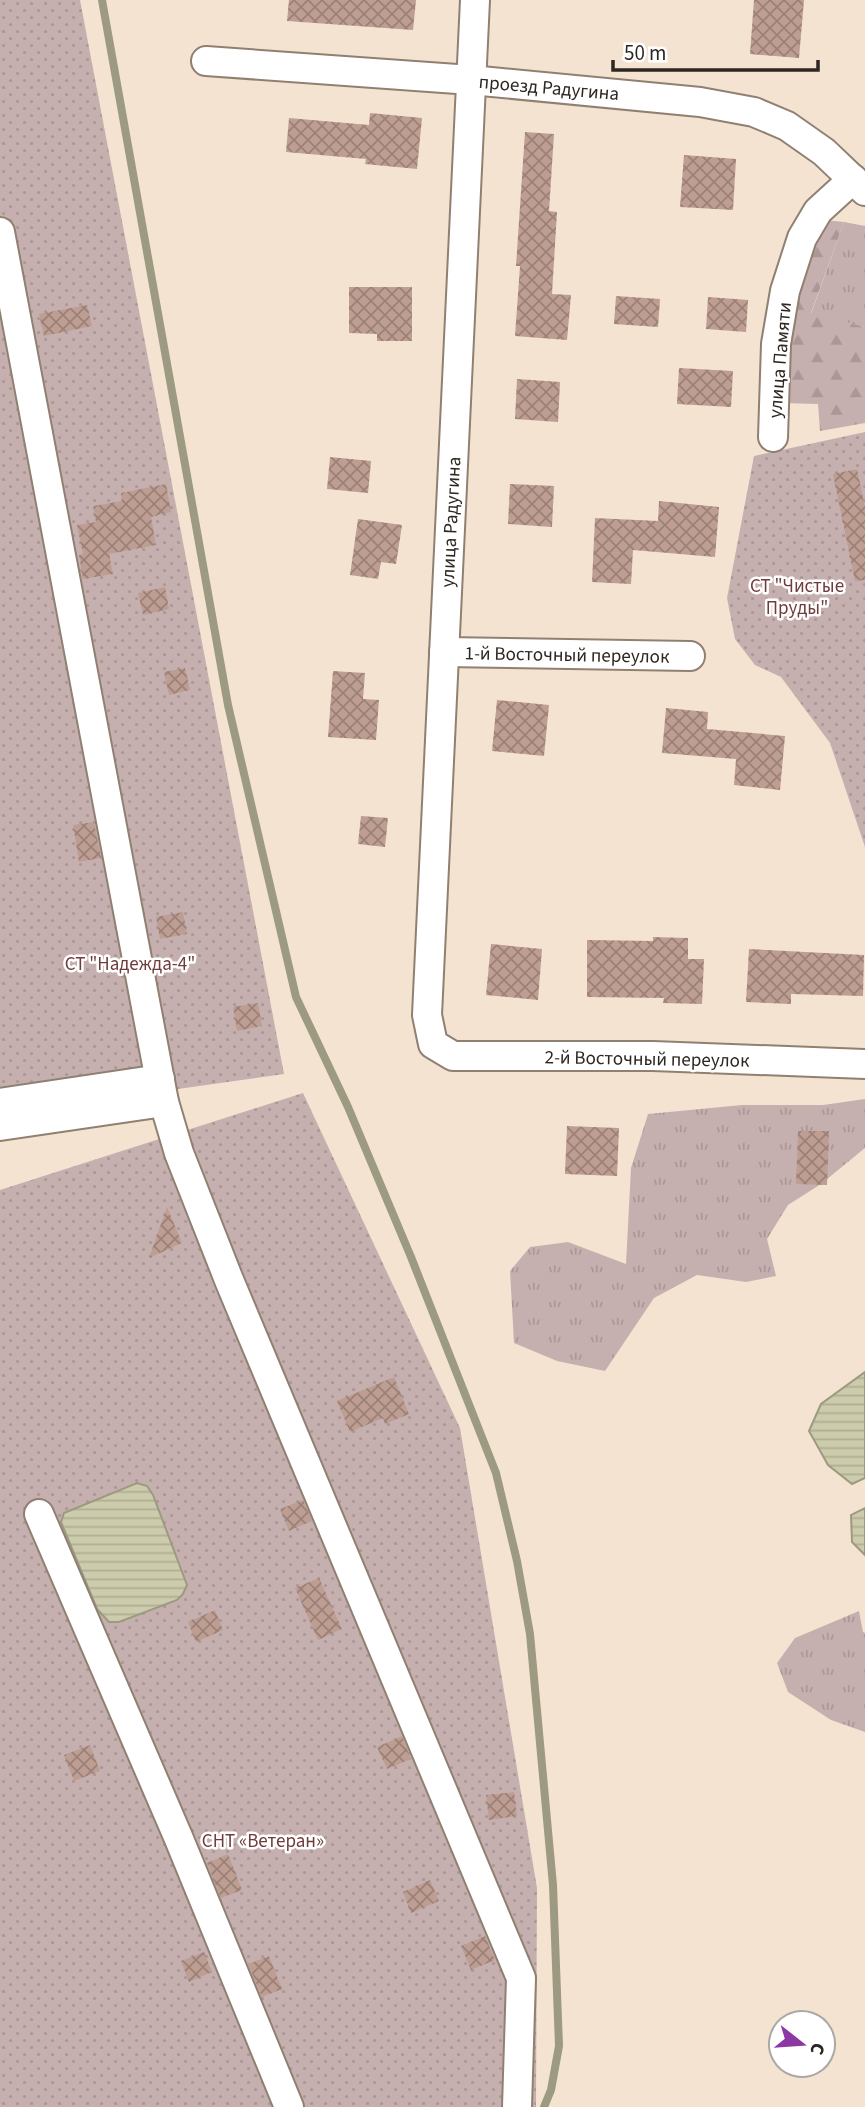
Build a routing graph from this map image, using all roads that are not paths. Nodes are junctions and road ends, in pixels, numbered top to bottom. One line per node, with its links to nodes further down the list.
1 (475, 0): 3 (street, улица Радугина)
2 (206, 61): 3 (street, проезд Радугина)
3 (471, 80): 4 (street, проезд Радугина); 7 (street, улица Радугина)
4 (859, 185): 6 (street, улица Памяти)
5 (0, 232): 11 (street)
6 (773, 437)
7 (444, 652): 8 (street, 1-й Восточный переулок); 9 (street, улица Радугина)
8 (691, 656)
9 (433, 1044): 10 (street, 2-й Восточный переулок)
10 (865, 1064)
11 (162, 1091): 12 (street); 13 (street); 16 (street)
12 (0, 1103)
13 (0, 1126)
14 (40, 1514): 15 (street)
15 (289, 2107)
16 (517, 2107)

